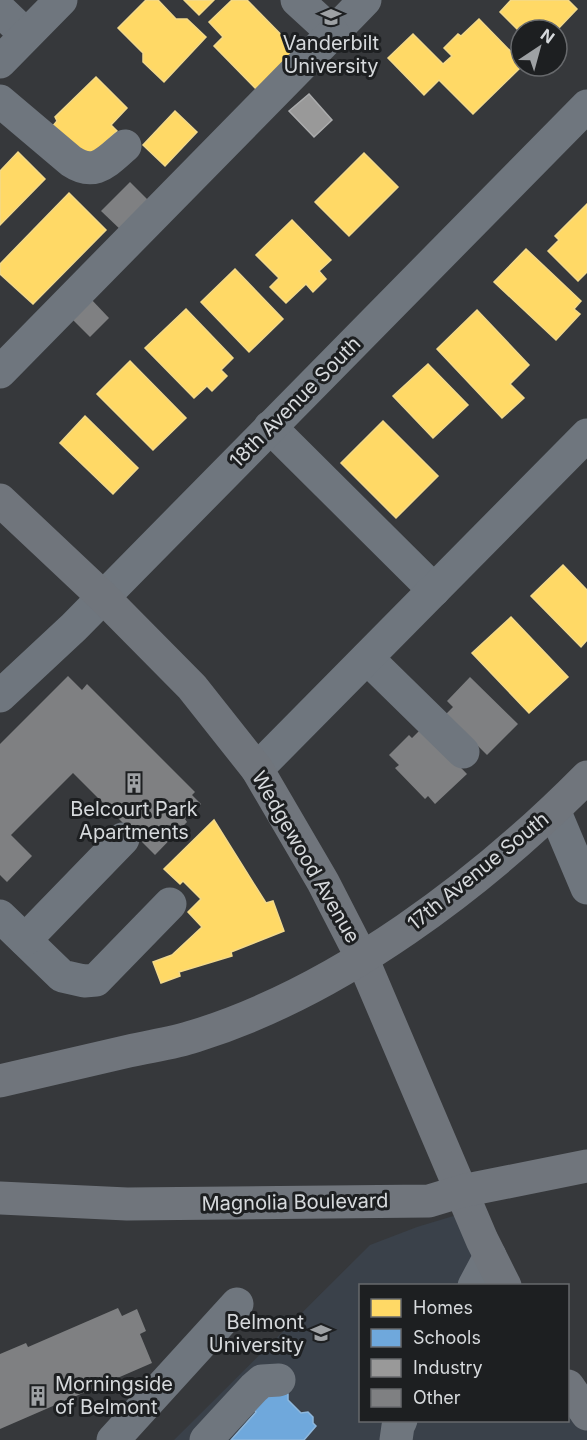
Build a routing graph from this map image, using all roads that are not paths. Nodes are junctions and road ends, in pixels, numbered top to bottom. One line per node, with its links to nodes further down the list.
1 (61, 0): 6 (street)
2 (297, 0): 5 (street)
3 (365, 0): 5 (street)
4 (0, 10): 6 (street)
5 (333, 33): 11 (street)
6 (26, 35): 7 (street)
7 (0, 62)
8 (0, 100): 10 (street)
9 (587, 106): 12 (street, 18th Avenue South)
10 (125, 146)
11 (0, 372)
12 (270, 427): 15 (street); 16 (street, 18th Avenue South)
13 (587, 435): 15 (street)
14 (0, 500): 16 (main road, Wedgewood Avenue)
15 (434, 590): 17 (street)
16 (103, 597): 18 (street, 18th Avenue South); 20 (main road, Wedgewood Avenue)
17 (367, 658): 19 (street); 20 (street)
18 (0, 696)
19 (464, 752)
20 (257, 769): 28 (main road, Wedgewood Avenue)
21 (587, 777): 22 (main road, 17th Avenue South)
22 (554, 810): 24 (street); 28 (main road, 17th Avenue South)
23 (123, 839): 27 (street)
24 (587, 888)
25 (170, 904): 27 (street)
26 (0, 916): 27 (street)
27 (25, 940)
28 (362, 958): 29 (main road); 31 (main road, Wedgewood Avenue)
29 (0, 1081)
30 (587, 1166): 31 (main road, Magnolia Boulevard)
31 (462, 1191): 32 (main road, Magnolia Boulevard); 33 (main road, Wedgewood Avenue)
32 (0, 1198)
33 (490, 1256): 34 (street); 35 (main road, Wedgewood Avenue)
34 (475, 1284)
35 (504, 1284)
36 (237, 1304): 41 (street)
37 (279, 1380): 42 (street)
38 (569, 1389): 39 (main road)
39 (587, 1414)
40 (400, 1422): 43 (street)
41 (113, 1440)
42 (206, 1440)
43 (396, 1440)

